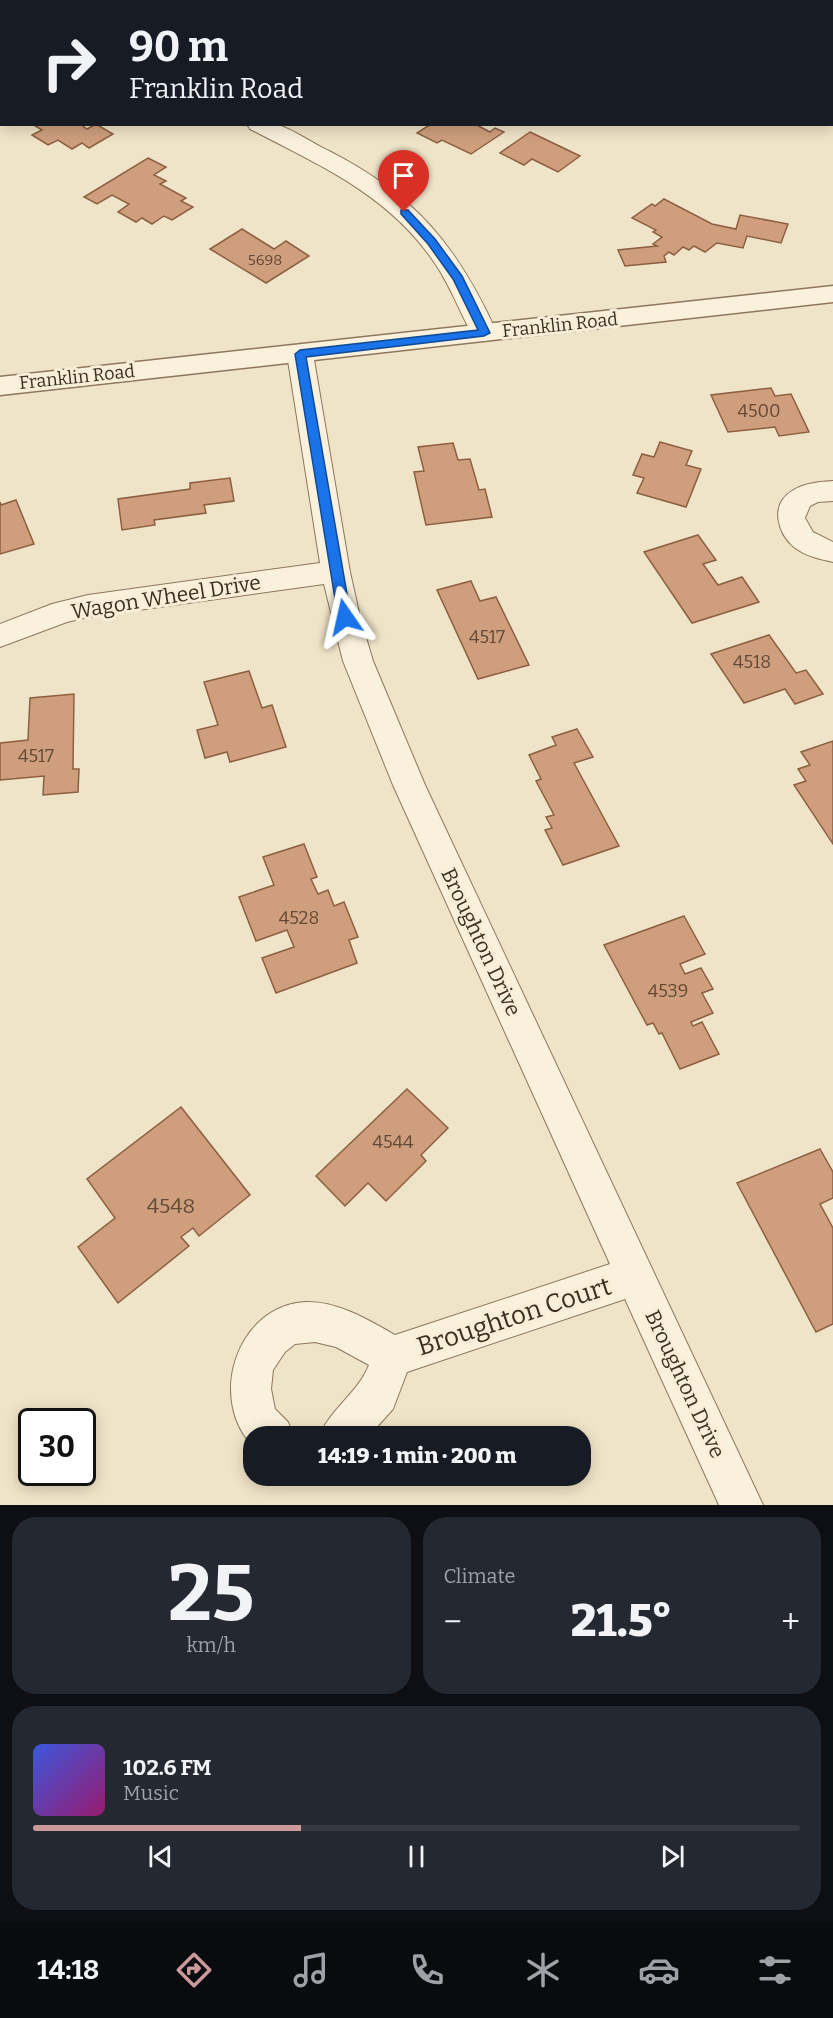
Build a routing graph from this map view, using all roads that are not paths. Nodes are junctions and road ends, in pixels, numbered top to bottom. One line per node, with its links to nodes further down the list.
1 (262, 126): 3 (street)
2 (833, 294): 3 (street, Franklin Road)
3 (484, 333): 4 (street, Franklin Road)
4 (300, 354): 5 (street, Franklin Road); 8 (street, Broughton Drive)
5 (0, 386)
6 (833, 491): 7 (street)
7 (833, 552)
8 (336, 572): 9 (street, Wagon Wheel Drive); 10 (street, Broughton Drive)
9 (0, 636)
10 (634, 1276): 11 (street, Broughton Court); 14 (street, Broughton Drive)
11 (393, 1356): 12 (street, Broughton Court); 13 (street, Broughton Court)
12 (265, 1426)
13 (350, 1426)
14 (741, 1505)

